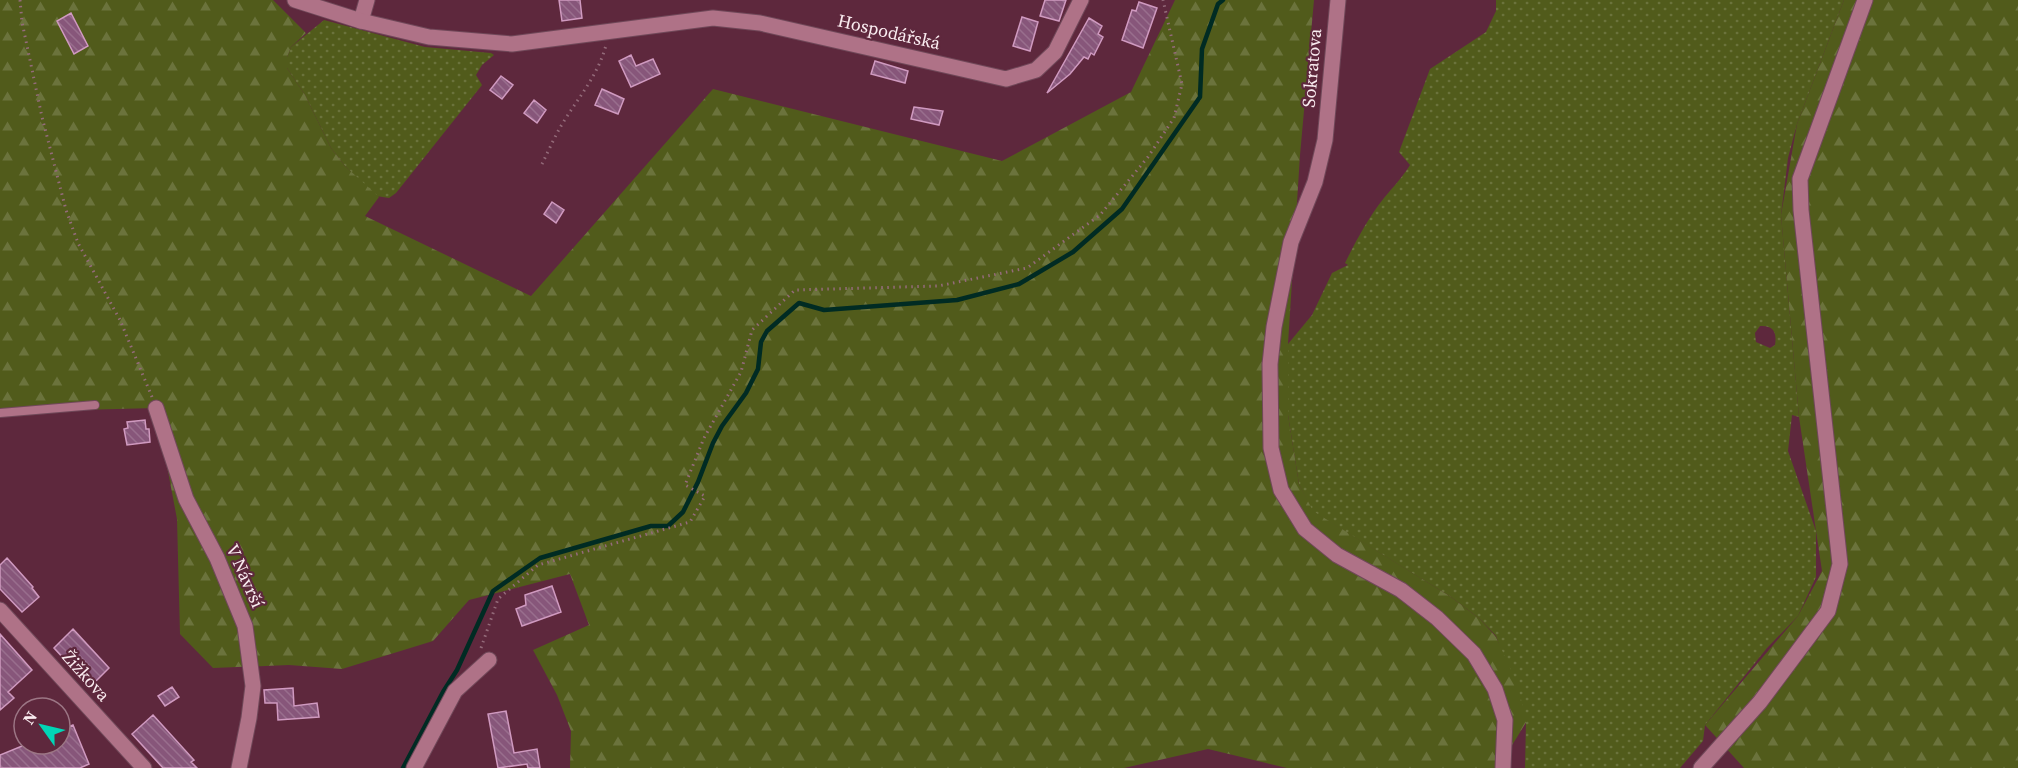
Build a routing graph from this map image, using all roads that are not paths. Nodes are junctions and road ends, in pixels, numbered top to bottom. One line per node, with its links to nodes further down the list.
1 (295, 0): 6 (street, Hospodářská)
2 (367, 0): 6 (street)
3 (1081, 0): 6 (street, Hospodářská)
4 (1338, 0): 15 (street, Sokratova)
5 (1865, 0): 16 (street)
6 (361, 21)
7 (96, 405): 9 (lane)
8 (156, 408): 13 (street, V Návrší)
9 (0, 413)
10 (0, 610): 12 (street, Žižkova)
11 (482, 658): 14 (street)
12 (144, 768)
13 (239, 768)
14 (414, 768)
15 (1503, 768)
16 (1701, 768)

